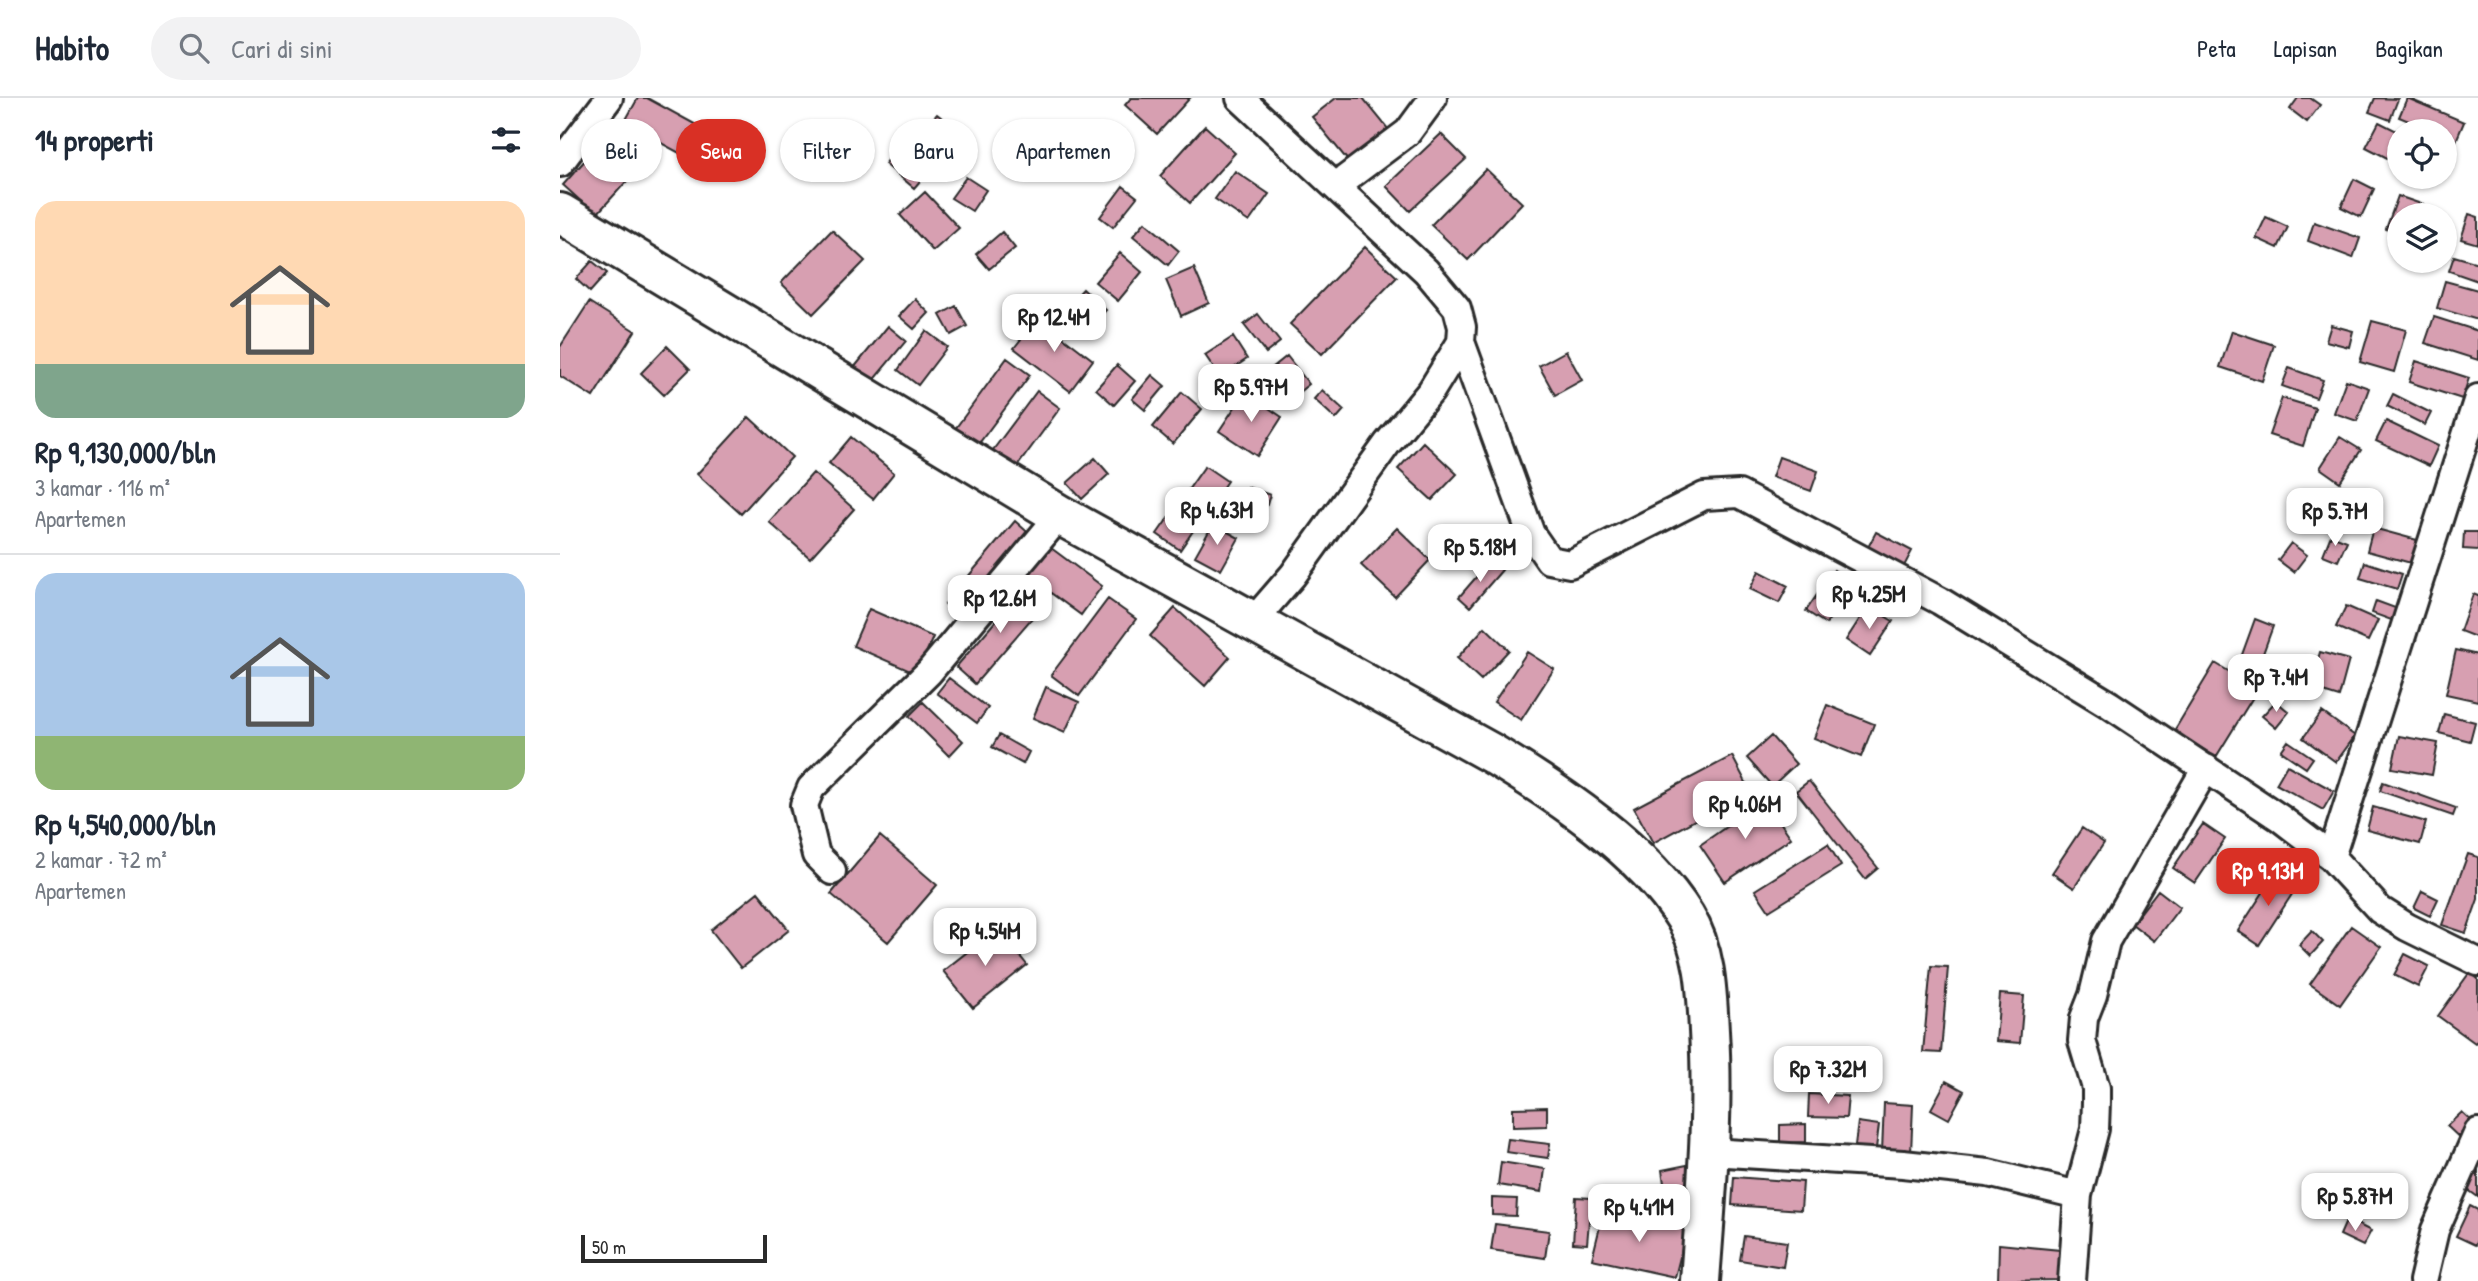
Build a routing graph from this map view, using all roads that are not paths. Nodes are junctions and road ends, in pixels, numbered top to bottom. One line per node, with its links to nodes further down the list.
1 (609, 98): 4 (street)
2 (1240, 98): 5 (street)
3 (1433, 98): 5 (street)
4 (560, 163)
5 (1336, 187): 7 (street)
6 (560, 213): 9 (highway)
7 (1461, 342): 10 (street); 11 (street)
8 (2478, 398): 12 (street)
9 (1060, 515): 10 (highway); 13 (street)
10 (1254, 620): 16 (highway)
11 (2206, 768): 12 (street); 17 (street)
12 (2330, 857): 14 (street)
13 (832, 871)
14 (2478, 962)
15 (2478, 1132): 20 (street)
16 (1710, 1152): 17 (street); 18 (highway)
17 (2078, 1195): 19 (street)
18 (1700, 1281)
19 (2072, 1281)
20 (2423, 1281)

